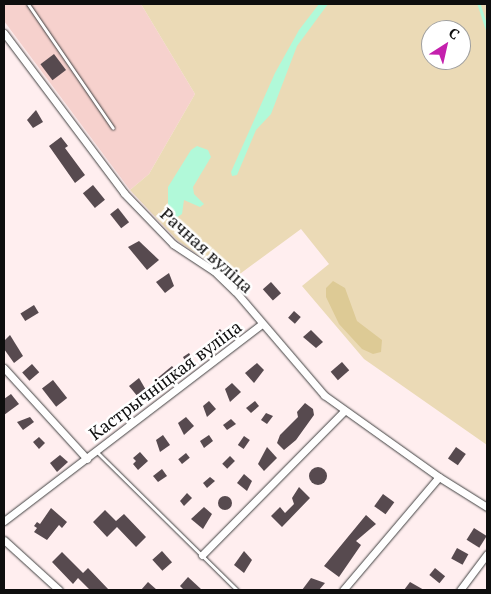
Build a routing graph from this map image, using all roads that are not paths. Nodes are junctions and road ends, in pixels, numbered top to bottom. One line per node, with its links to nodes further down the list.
1 (28, 4): 3 (lane)
2 (4, 33): 4 (street, Рачная вуліца)
3 (113, 128)
4 (262, 324): 6 (street, Рачная вуліца); 7 (street, Кастрычніцкая вуліца)
5 (4, 368): 8 (street, Кастрычніцкая вуліца)
6 (344, 411): 9 (street, Рачная вуліца); 14 (street)
7 (97, 452): 8 (street, Кастрычніцкая вуліца); 14 (lane)
8 (86, 459): 11 (street, Кастрычніцкая вуліца)
9 (439, 477): 10 (street, Рачная вуліца); 17 (street)
10 (487, 507)
11 (4, 521)
12 (4, 540): 15 (street)
13 (487, 554): 18 (street)
14 (202, 555): 16 (lane)
15 (59, 590)
16 (237, 590)
17 (344, 590)
18 (460, 590)

